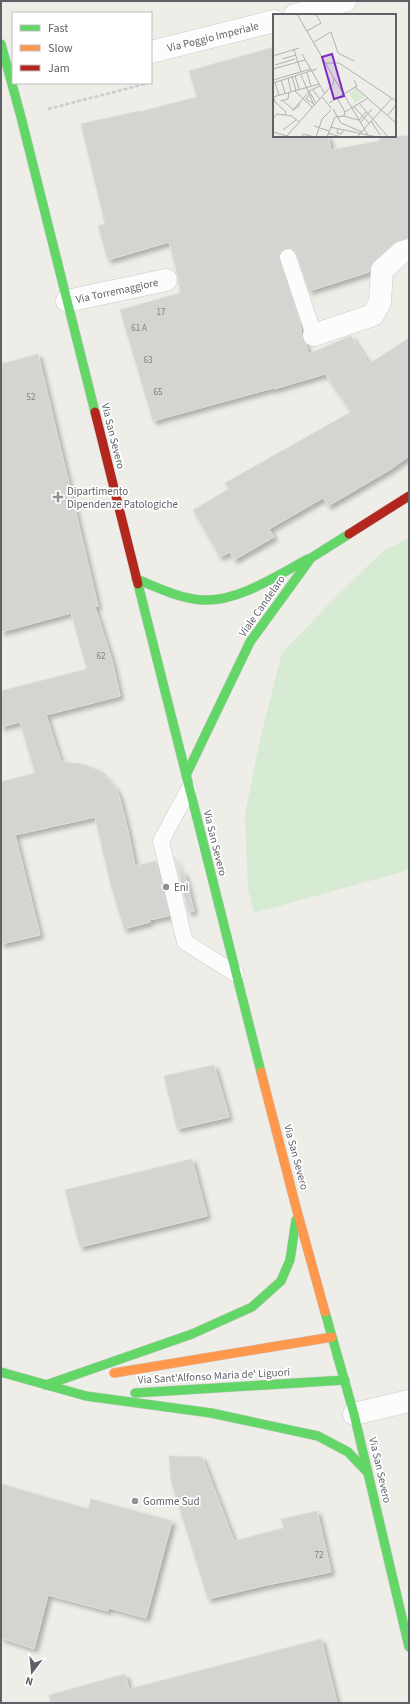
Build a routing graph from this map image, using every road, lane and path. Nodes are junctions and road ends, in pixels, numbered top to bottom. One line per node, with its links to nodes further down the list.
1 (273, 21): 3 (street, Via Poggio Imperiale)
2 (1, 44): 5 (main road, Via San Severo)
3 (152, 52)
4 (146, 84): 6 (path)
5 (12, 86): 6 (main road, Via San Severo)
6 (21, 117): 10 (main road, Via San Severo)
7 (409, 250): 11 (street)
8 (288, 257): 11 (lane)
9 (166, 280): 10 (street, Via Torremaggiore)
10 (67, 301): 14 (main road, Via San Severo)
11 (314, 335)
12 (409, 496): 13 (main road, Viale Candelaro)
13 (311, 558): 14 (main road); 15 (main road, Viale Candelaro)
14 (136, 579): 15 (main road, Via San Severo)
15 (188, 782): 16 (main road, Via San Severo); 16 (lane)
16 (236, 974): 17 (main road, Via San Severo)
17 (297, 1211): 18 (main road, Via San Severo); 21 (main road)
18 (332, 1337): 20 (main road, Via San Severo); 21 (main road)
19 (1, 1372): 21 (main road)
20 (345, 1380): 22 (main road, Via Sant'Alfonso Maria de' Liguori); 24 (main road, Via San Severo)
21 (46, 1385): 22 (main road)
22 (86, 1396): 25 (main road)
23 (409, 1401): 24 (street)
24 (354, 1414): 25 (main road, Via San Severo)
25 (368, 1473): 26 (main road, Via San Severo)
26 (409, 1647)

